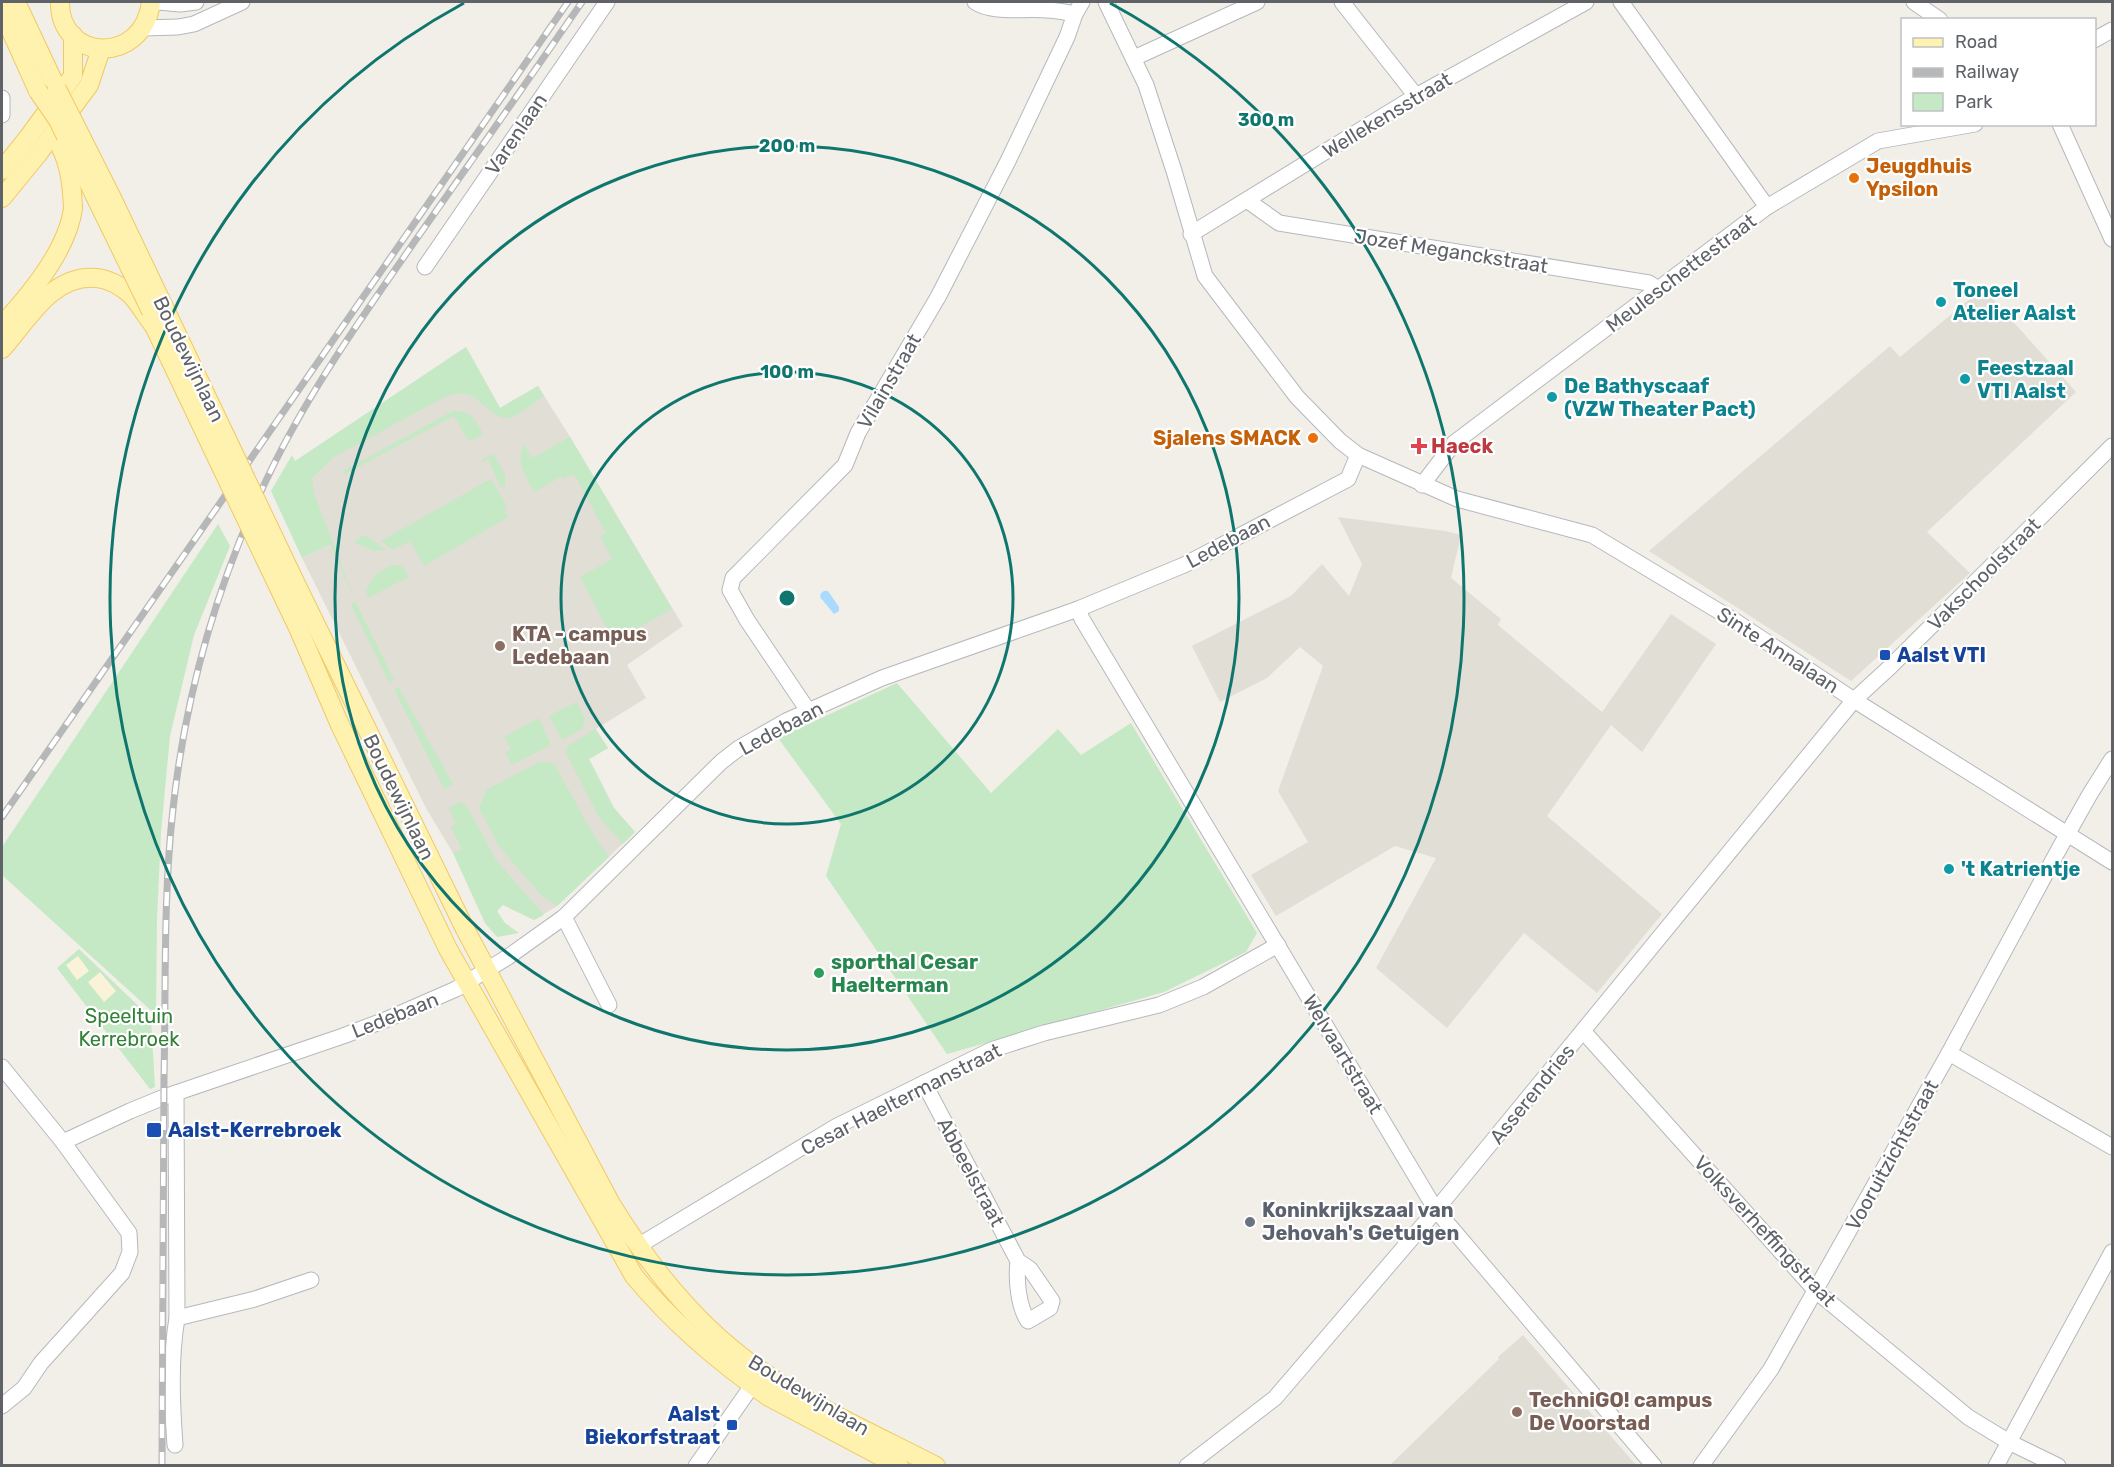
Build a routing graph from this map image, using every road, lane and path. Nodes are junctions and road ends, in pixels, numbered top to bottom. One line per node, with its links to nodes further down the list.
1 (15, 2): 52 (main road, Boudewijnlaan, bridge)
2 (60, 2): 20 (main road)
3 (151, 2): 18 (main road)
4 (158, 2): 5 (street)
5 (196, 2)
6 (242, 2): 18 (street)
7 (607, 2): 36 (street, Varenlaan)
8 (975, 2): 15 (street)
9 (1106, 2): 23 (street, Sinte Annalaan)
10 (1257, 2): 23 (street)
11 (1342, 2): 25 (street)
12 (1586, 2): 25 (street, Wellekensstraat)
13 (1621, 2): 33 (street)
14 (1914, 2): 17 (street)
15 (1078, 8): 46 (street, Vilainstraat)
16 (2, 11): 24 (main road, Boudewijnlaan)
17 (1937, 18)
18 (143, 28): 22 (main road)
19 (2112, 30): 21 (street)
20 (73, 35): 22 (main road); 30 (main road)
21 (2096, 39)
22 (101, 49): 31 (main road)
23 (1134, 58): 34 (street, Sinte Annalaan)
24 (38, 91): 38 (main road, Boudewijnlaan, bridge); 39 (main road, Boudewijnlaan, bridge)
25 (1416, 96): 32 (street, Wellekensstraat)
26 (2, 98): 27 (street)
27 (2, 115)
28 (1964, 126): 33 (street, Meuleschettestraat)
29 (2061, 126): 35 (street)
30 (2, 170)
31 (2, 198)
32 (1248, 201): 34 (street, Wellekensstraat); 37 (street, Jozef Meganckstraat)
33 (1767, 207): 37 (street, Meuleschettestraat)
34 (1191, 234): 42 (street, Sinte Annalaan)
35 (2112, 239)
36 (425, 267)
37 (1658, 289): 43 (street, Meuleschettestraat)
38 (2, 325)
39 (154, 326): 40 (main road, Boudewijnlaan); 53 (main road, Boudewijnlaan, bridge)
40 (2, 349)
41 (2112, 446): 45 (street, Vakschoolstraat)
42 (1358, 455): 43 (street, Sinte Annalaan); 44 (street, Ledebaan)
43 (1422, 485): 45 (street, Sinte Annalaan)
44 (1078, 609): 46 (street, Ledebaan); 51 (street, Welvaartstraat)
45 (1854, 700): 48 (street, Sinte Annalaan); 55 (street, Asserendries)
46 (809, 712): 50 (street, Ledebaan)
47 (2112, 759): 48 (street, Vooruitzichtstraat)
48 (2068, 836): 49 (street, Sinte Annalaan); 56 (street, Vooruitzichtstraat)
49 (2112, 862)
50 (564, 917): 52 (street, Ledebaan); 54 (street)
51 (1278, 945): 58 (street, Cesar Haeltermanstraat); 62 (street, Welvaartstraat)
52 (487, 970): 53 (street, Ledebaan); 63 (main road, Boudewijnlaan)
53 (467, 982): 59 (street, Ledebaan); 69 (main road, Boudewijnlaan)
54 (609, 1005)
55 (1583, 1031): 62 (street, Asserendries); 67 (street, Volksverheffingstraat)
56 (1948, 1053): 61 (street); 67 (street, Vooruitzichtstraat)
57 (2, 1067): 60 (street)
58 (924, 1083): 63 (street, Cesar Haeltermanstraat); 65 (street, Abbeelstraat)
59 (176, 1093): 60 (street, Ledebaan); 68 (street)
60 (63, 1142): 70 (street)
61 (2112, 1147)
62 (1436, 1210): 76 (street, Asserendries); 77 (street, Welvaartstraat)
63 (638, 1246): 69 (main road, Boudewijnlaan)
64 (2112, 1252): 71 (street)
65 (1018, 1262)
66 (311, 1280): 68 (street)
67 (1816, 1291): 71 (street, Volksverheffingstraat); 78 (street, Vooruitzichtstraat)
68 (177, 1318): 72 (street)
69 (757, 1379): 73 (street); 74 (main road, Boudewijnlaan); 75 (main road, Boudewijnlaan)
70 (2, 1406)
71 (2009, 1442): 79 (street); 80 (street, Volksverheffingstraat)
72 (175, 1445)
73 (696, 1466)
74 (899, 1466)
75 (936, 1466)
76 (1187, 1466)
77 (1654, 1466)
78 (1701, 1466)
79 (1996, 1466)
80 (2058, 1466)

